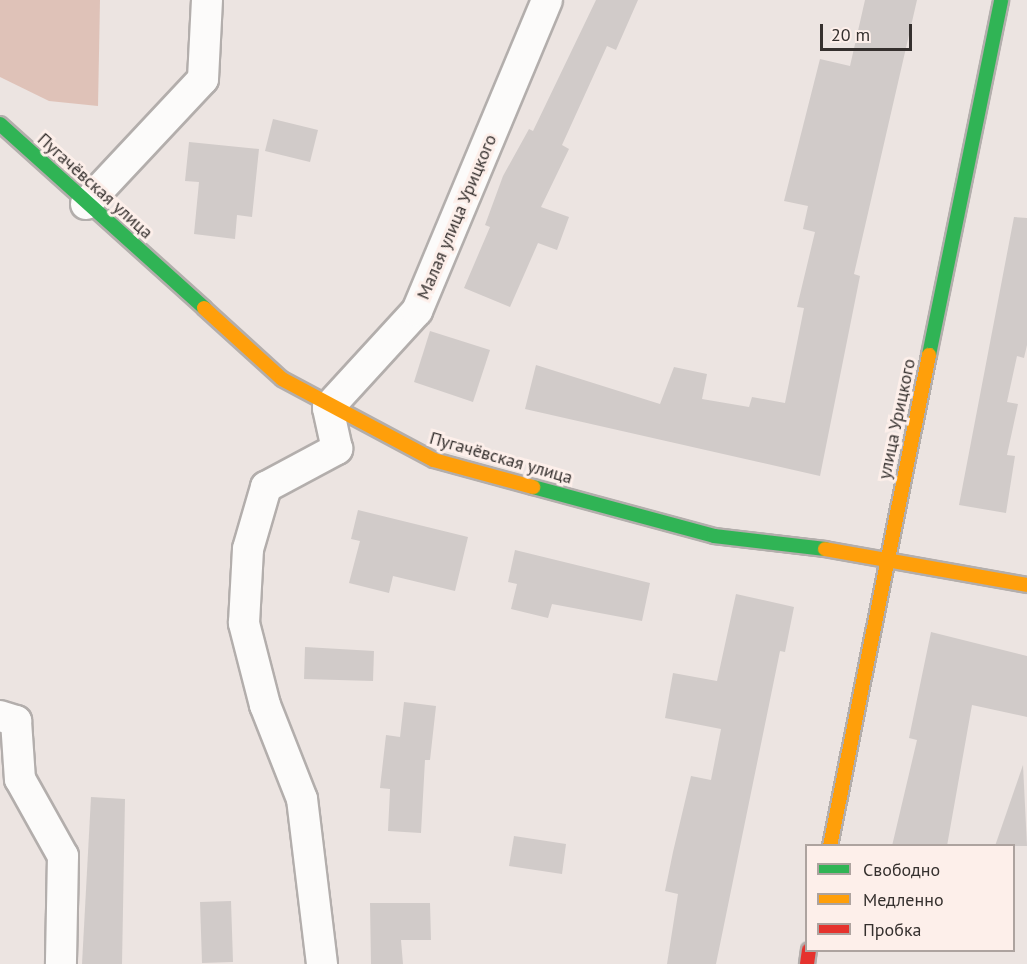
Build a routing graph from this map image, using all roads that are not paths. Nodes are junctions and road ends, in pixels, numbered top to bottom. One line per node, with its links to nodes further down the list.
1 (207, 0): 5 (street)
2 (547, 0): 6 (street, Малая улица Урицкого)
3 (1001, 0): 7 (main road, улица Урицкого)
4 (0, 124): 5 (main road, Пугачёвская улица)
5 (86, 204): 6 (main road, Пугачёвская улица)
6 (328, 408): 7 (main road, Пугачёвская улица); 13 (street)
7 (887, 556): 8 (main road, Пугачёвская улица); 11 (main road, улица Урицкого)
8 (1027, 585)
9 (0, 716): 10 (street)
10 (10, 779): 12 (street)
11 (830, 844)
12 (62, 964)
13 (322, 964)

